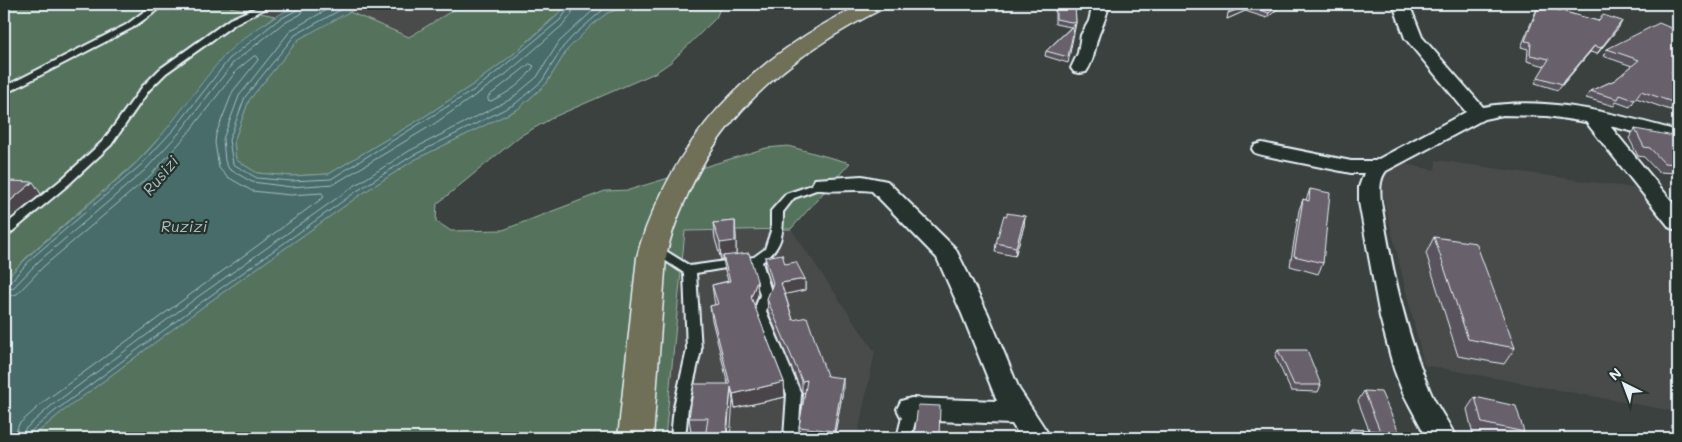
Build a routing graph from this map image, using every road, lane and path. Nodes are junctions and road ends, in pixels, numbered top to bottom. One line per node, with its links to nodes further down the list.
1 (159, 4): 7 (lane)
2 (270, 4): 15 (lane)
3 (877, 4): 16 (highway)
4 (1101, 4): 6 (street)
5 (1401, 4): 8 (street)
6 (1080, 68)
7 (4, 91)
8 (1478, 114): 9 (street); 12 (street)
9 (1592, 117): 10 (street); 14 (street)
10 (1678, 137)
11 (1262, 149): 12 (street)
12 (1379, 167): 26 (street)
13 (824, 184): 17 (lane); 20 (street)
14 (1678, 223)
15 (4, 232)
16 (653, 248): 18 (lane); 21 (highway)
17 (756, 261): 18 (lane); 23 (lane)
18 (688, 270): 22 (lane)
19 (912, 409): 20 (street); 24 (lane)
20 (1020, 413): 25 (street)
21 (635, 438)
22 (678, 438)
23 (791, 438)
24 (904, 438)
25 (1037, 438)
26 (1442, 438)

